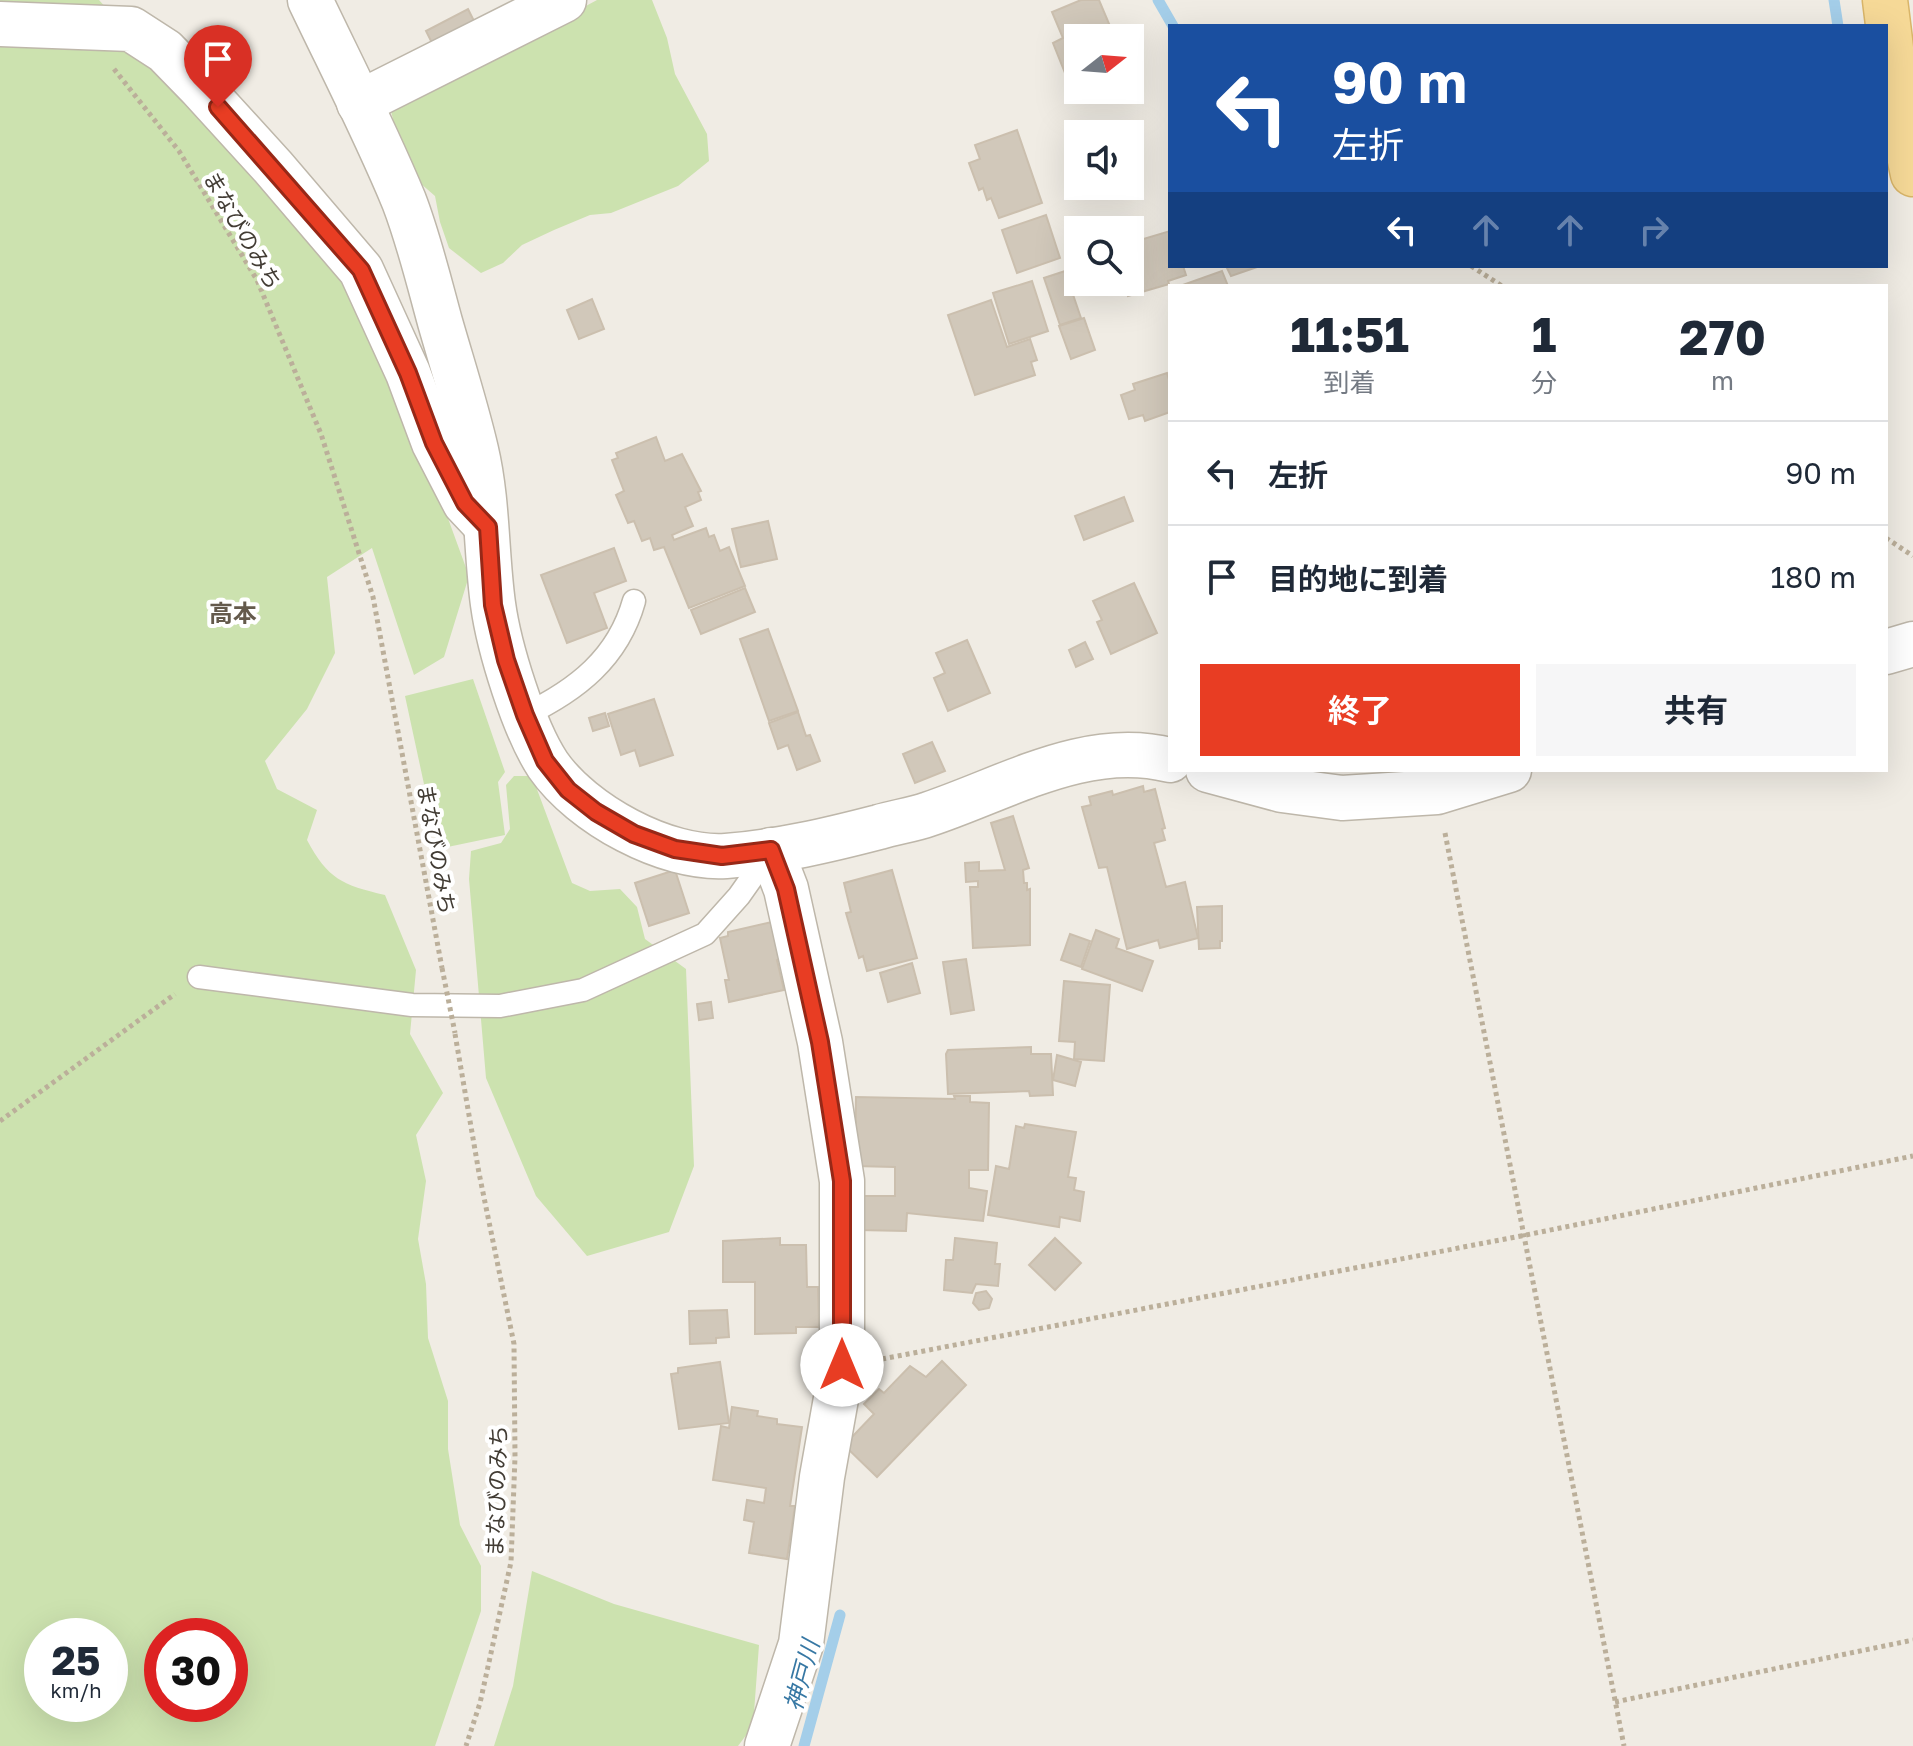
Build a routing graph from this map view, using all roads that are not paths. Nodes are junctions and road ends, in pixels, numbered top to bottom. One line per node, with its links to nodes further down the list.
1 (310, 0): 8 (street)
2 (564, 0): 8 (street)
3 (1885, 0): 7 (main road)
4 (65, 13): 5 (street); 10 (street)
5 (0, 24)
6 (1888, 24): 9 (main road)
7 (1888, 24)
8 (359, 103): 10 (street)
9 (1913, 174)
10 (488, 527): 14 (street)
11 (634, 601): 14 (lane)
12 (1913, 644): 13 (street)
13 (1888, 651)
14 (525, 715): 18 (street)
15 (1168, 760): 18 (street)
16 (1215, 772): 17 (street)
17 (1502, 772)
18 (771, 850): 19 (lane); 20 (street)
19 (199, 977)
20 (767, 1746)

